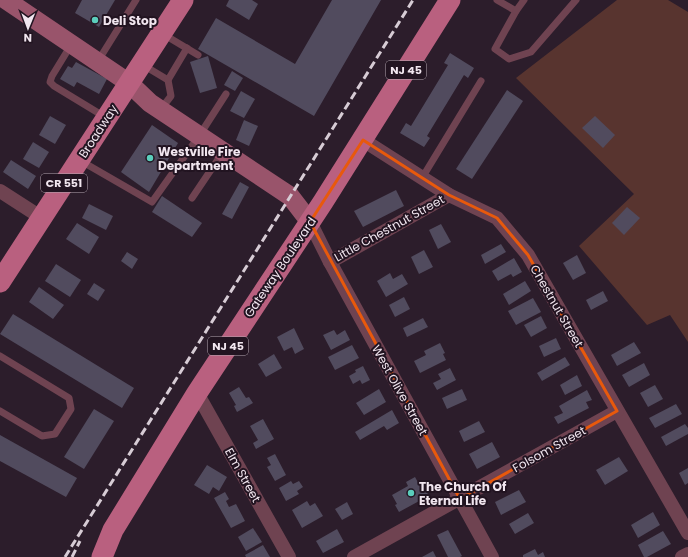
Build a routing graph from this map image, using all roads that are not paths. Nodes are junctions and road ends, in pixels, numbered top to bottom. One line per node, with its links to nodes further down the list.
1 (6, 0): 10 (street)
2 (136, 0): 13 (lane)
3 (450, 0): 22 (main road, Gateway Boulevard / NJ 45)
4 (498, 0): 8 (lane)
5 (524, 0): 8 (lane)
6 (576, 0): 8 (lane)
7 (178, 4): 9 (main road, Broadway / CR 551)
8 (516, 11)
9 (161, 33): 11 (lane); 14 (main road, Broadway / CR 551)
10 (72, 44): 13 (street); 20 (lane)
11 (187, 48): 12 (lane); 15 (lane)
12 (198, 55)
13 (98, 61): 17 (street)
14 (141, 64): 15 (lane); 17 (main road, Broadway / CR 551)
15 (168, 80): 19 (lane)
16 (481, 81): 25 (lane)
17 (129, 83): 19 (street); 20 (main road, Broadway / CR 551)
18 (226, 94): 21 (lane)
19 (160, 110): 21 (street)
20 (106, 118): 24 (main road, Broadway / CR 551)
21 (199, 136): 23 (street); 24 (lane)
22 (362, 140): 25 (street, Chestnut Street); 30 (main road, Gateway Boulevard / NJ 45)
23 (223, 152): 28 (lane); 30 (street)
24 (79, 160): 29 (main road, Broadway / CR 551)
25 (422, 178): 27 (street, Chestnut Street)
26 (0, 191): 29 (street)
27 (449, 195): 31 (street, Little Chestnut Street); 36 (street, Chestnut Street)
28 (192, 198)
29 (42, 218): 32 (main road, Broadway / CR 551)
30 (310, 222): 31 (street, West Olive Street); 34 (main road, Gateway Boulevard / NJ 45)
31 (330, 262): 37 (street, West Olive Street)
32 (0, 282)
33 (0, 356): 35 (lane)
34 (197, 393): 40 (main road, Gateway Boulevard / NJ 45); 41 (street, Elm Street)
35 (0, 411)
36 (617, 411): 37 (street, Folsom Street); 38 (street, Chestnut Street)
37 (460, 499): 42 (street, Folsom Street); 43 (street, West Olive Street)
38 (688, 533)
39 (688, 554): 44 (street)
40 (102, 557)
41 (289, 557)
42 (354, 557)
43 (492, 557)
44 (682, 557)

